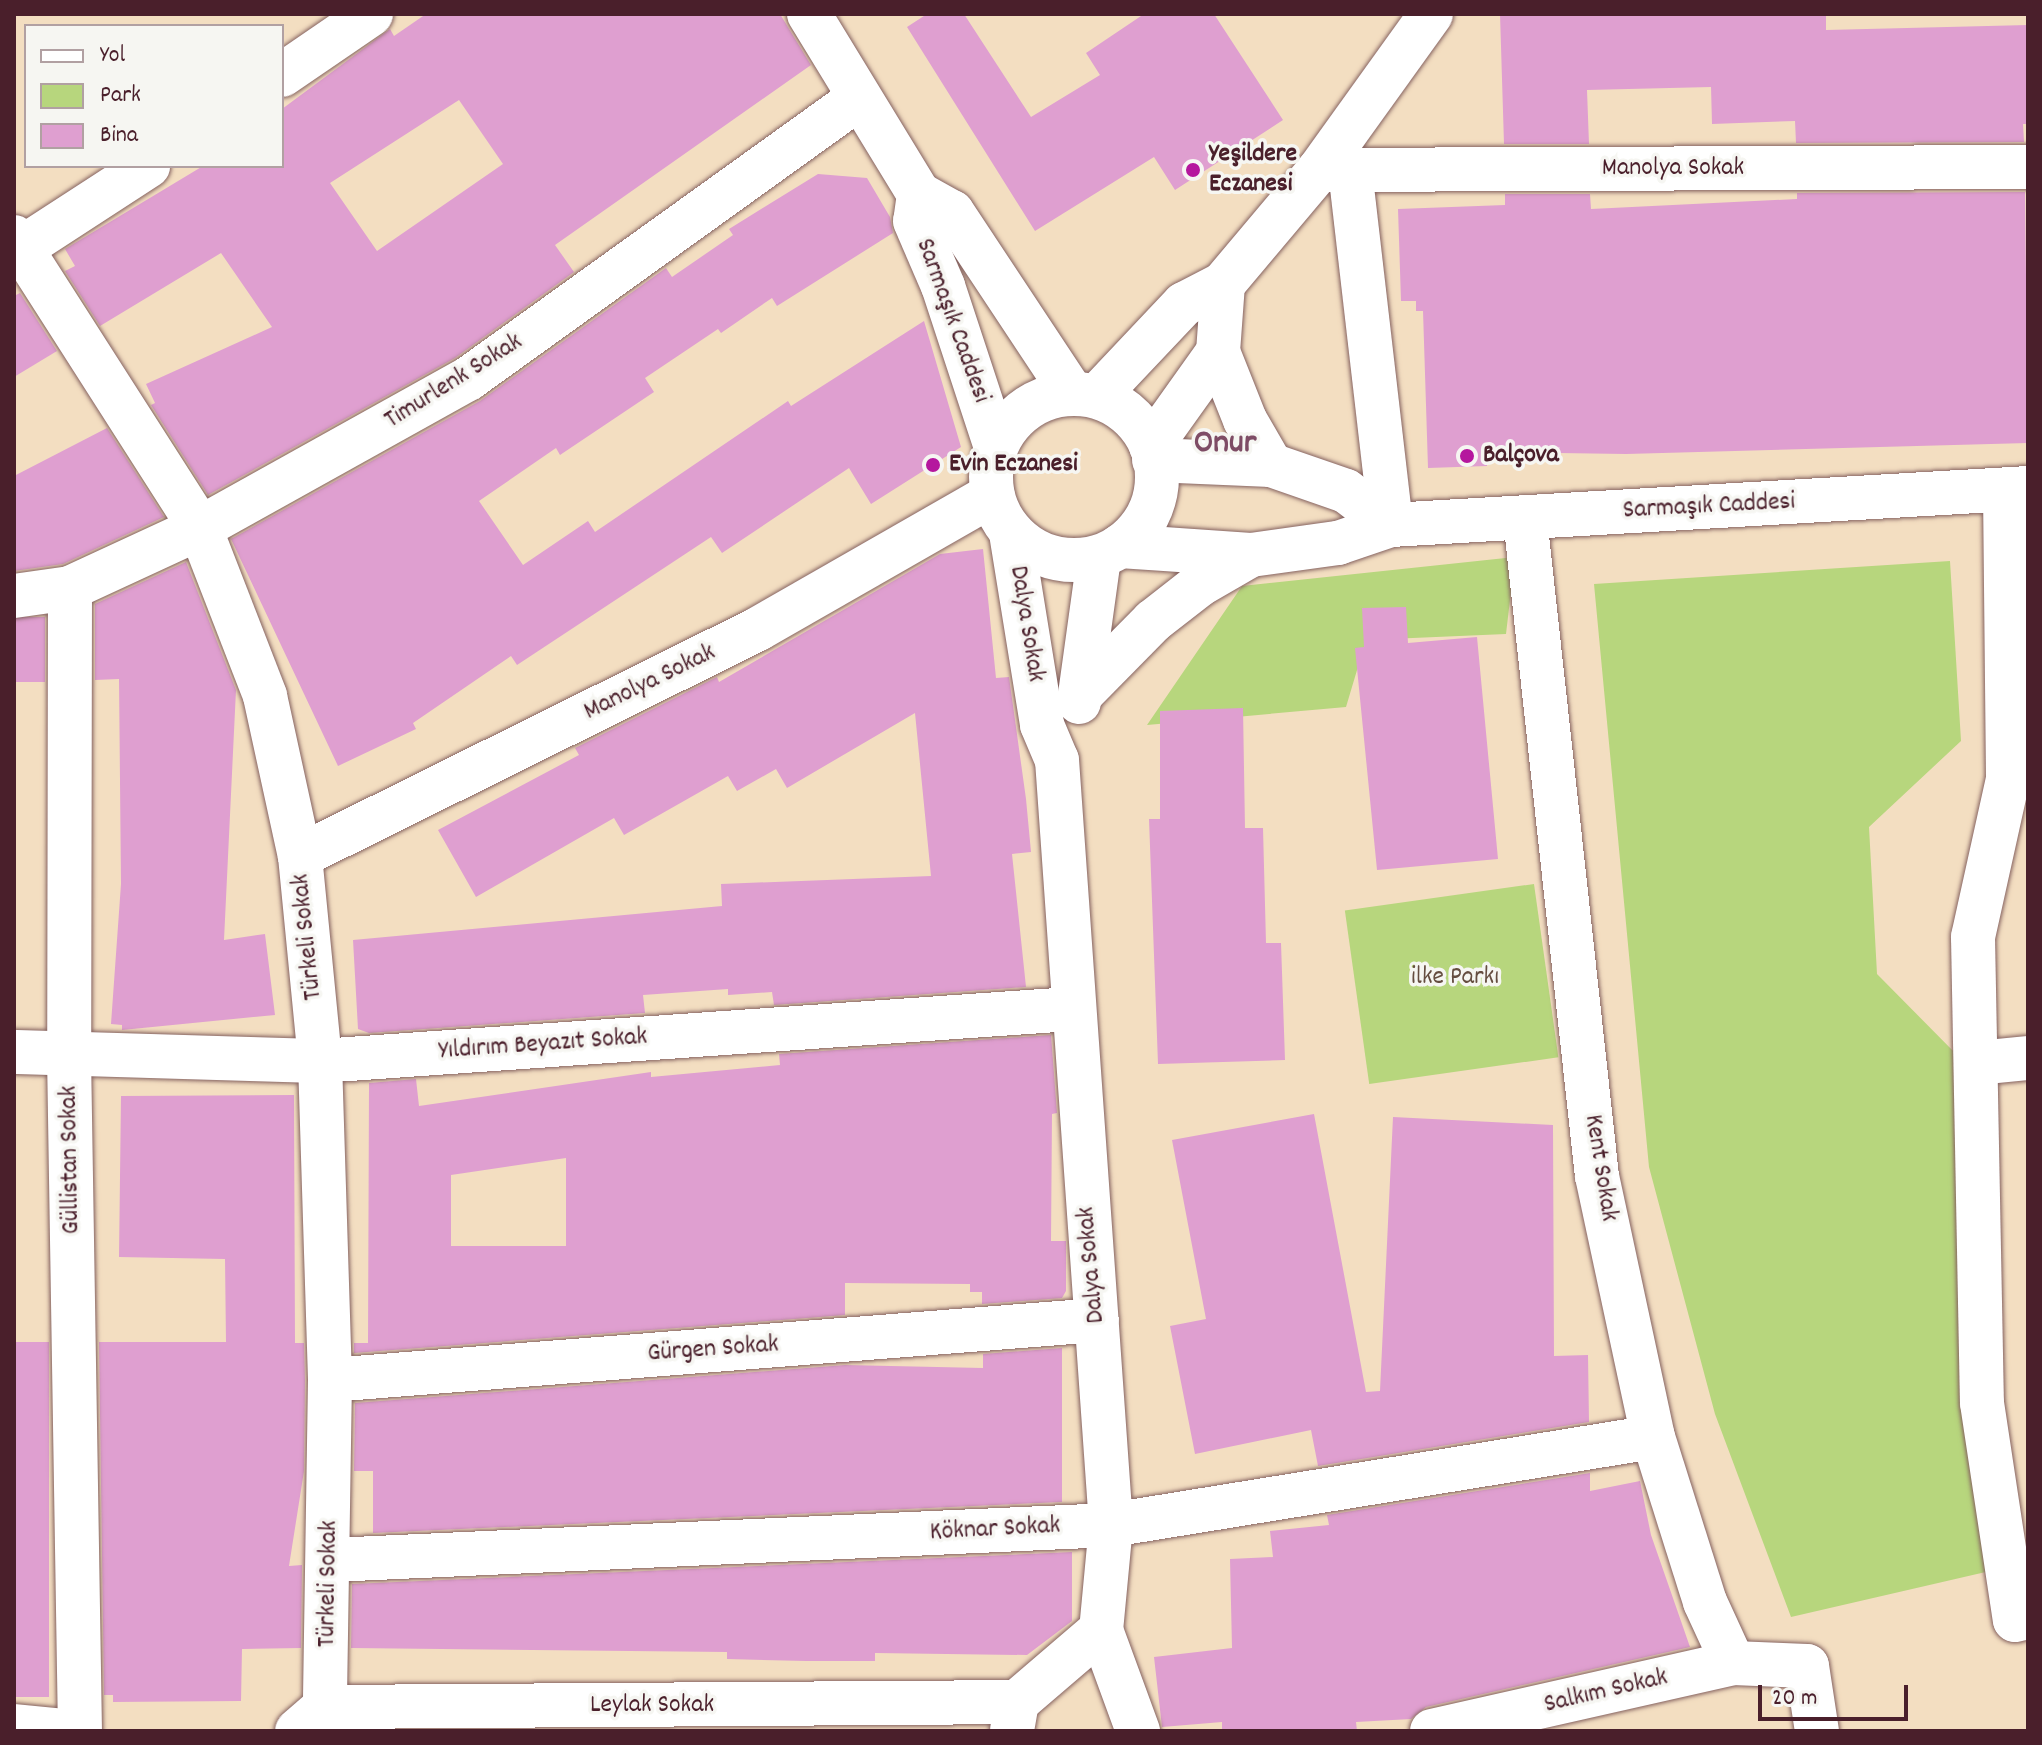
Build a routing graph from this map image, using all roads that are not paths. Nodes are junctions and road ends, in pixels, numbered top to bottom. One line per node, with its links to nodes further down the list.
1 (371, 14): 4 (street)
2 (809, 14): 5 (street, Sarmaşık Caddesi)
3 (1431, 14): 8 (street)
4 (284, 74)
5 (858, 99): 9 (street, Sarmaşık Caddesi); 21 (street, Timurlenk Sokak)
6 (2028, 167): 8 (street, Manolya Sokak)
7 (145, 168): 10 (street)
8 (1335, 170): 11 (street); 20 (street)
9 (919, 194): 13 (street, Sarmaşık Caddesi); 14 (street, Sarmaşık Caddesi)
10 (17, 247): 21 (street, Türkeli Sokak)
11 (1223, 284): 12 (street); 13 (street)
12 (1218, 352): 15 (street); 16 (street)
13 (1084, 395): 14 (street); 15 (street)
14 (996, 447): 18 (street)
15 (1153, 453): 16 (street); 22 (street)
16 (1271, 465): 20 (street)
17 (2016, 489): 19 (street, Sarmaşık Caddesi); 34 (street)
18 (1002, 514): 22 (street); 27 (street, Dalya Sokak); 28 (street, Manolya Sokak)
19 (1525, 518): 20 (street, Sarmaşık Caddesi); 37 (street, Kent Sokak)
20 (1391, 525): 23 (street, Sarmaşık Caddesi)
21 (200, 528): 24 (street, Timurlenk Sokak); 28 (street, Türkeli Sokak)
22 (1109, 552): 23 (street, Sarmaşık Caddesi); 26 (street, Dalya Sokak)
23 (1251, 555): 26 (street)
24 (70, 588): 25 (street, Timurlenk Sokak); 31 (street, Güllistan Sokak)
25 (14, 596)
26 (1082, 693): 27 (street, Dalya Sokak)
27 (1057, 760): 29 (street, Dalya Sokak)
28 (300, 856): 33 (street, Türkeli Sokak)
29 (1071, 1009): 33 (street, Yıldırım Beyazıt Sokak); 35 (street, Dalya Sokak)
30 (14, 1052): 31 (street, Yıldırım Beyazıt Sokak)
31 (69, 1055): 33 (street, Yıldırım Beyazıt Sokak); 47 (street, Güllistan Sokak)
32 (2028, 1058): 34 (street)
33 (320, 1061): 36 (street, Türkeli Sokak)
34 (1977, 1063): 40 (street)
35 (1097, 1320): 36 (street, Gürgen Sokak); 38 (street, Dalya Sokak)
36 (330, 1380): 39 (street, Türkeli Sokak)
37 (1653, 1437): 38 (street, Köknar Sokak); 42 (street, Kent Sokak)
38 (1111, 1525): 39 (street, Köknar Sokak); 41 (street, Dalya Sokak)
39 (331, 1560): 44 (street, Türkeli Sokak)
40 (2028, 1617)
41 (1101, 1630): 43 (street); 48 (street)
42 (1733, 1663): 49 (street, Salkım Sokak); 50 (street)
43 (1014, 1716): 44 (street, Leylak Sokak)
44 (311, 1719)
45 (14, 1726): 46 (street)
46 (65, 1731)
47 (80, 1731)
48 (1138, 1731)
49 (1432, 1731)
50 (1817, 1731)

